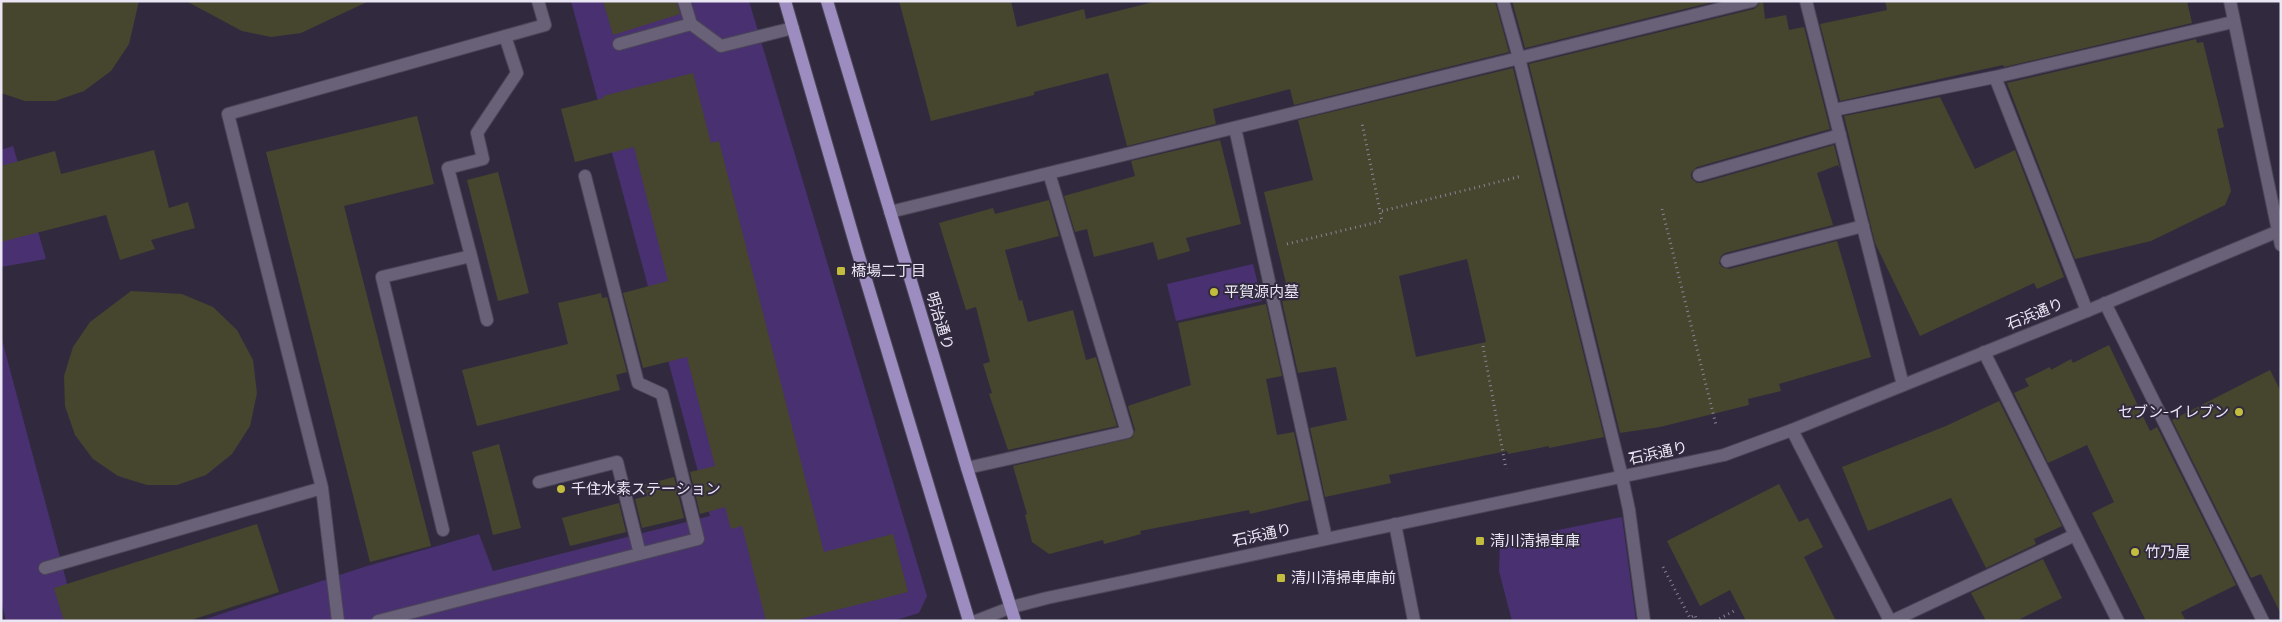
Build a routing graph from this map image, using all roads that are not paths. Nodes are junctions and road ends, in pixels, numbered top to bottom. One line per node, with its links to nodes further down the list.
1 (538, 1): 12 (street)
2 (684, 1): 10 (street)
3 (785, 1): 11 (main road)
4 (827, 1): 22 (main road, 明治通り)
5 (1503, 1): 14 (street)
6 (1752, 1): 14 (street)
7 (1806, 1): 16 (street)
8 (2231, 2): 9 (street)
9 (2233, 22): 15 (street); 24 (street)
10 (691, 24): 11 (street); 13 (street)
11 (793, 28): 47 (main road)
12 (505, 36): 26 (street); 37 (street)
13 (619, 44)
14 (1520, 58): 17 (street); 35 (street)
15 (1994, 77): 16 (street); 29 (street)
16 (1834, 110): 18 (street)
17 (1235, 128): 19 (street); 41 (street)
18 (1840, 135): 20 (street); 23 (street)
19 (1050, 173): 22 (street); 34 (street)
20 (1699, 174)
21 (585, 176): 42 (street)
22 (890, 212): 34 (main road, 明治通り)
23 (1863, 226): 27 (street); 32 (street)
24 (2279, 230): 25 (street); 28 (street, 石浜通り)
25 (2281, 245)
26 (471, 256): 30 (street); 39 (street)
27 (1727, 261)
28 (2104, 303): 29 (street, 石浜通り); 54 (street)
29 (2087, 311): 31 (street, 石浜通り)
30 (487, 320)
31 (1984, 352): 32 (street, 石浜通り); 40 (street)
32 (1903, 386): 33 (street, 石浜通り)
33 (1792, 430): 35 (street, 石浜通り); 52 (street)
34 (967, 468): 44 (main road, 明治通り)
35 (1622, 477): 38 (street, 石浜通り); 51 (street)
36 (540, 482): 42 (street)
37 (322, 488): 43 (street); 45 (street)
38 (1395, 524): 41 (street, 石浜通り); 50 (street)
39 (442, 530)
40 (2075, 535): 52 (street); 53 (street)
41 (1326, 538): 44 (street, 石浜通り)
42 (640, 554): 46 (street)
43 (44, 568)
44 (1012, 607): 48 (street, 石浜通り); 49 (main road, 明治通り)
45 (338, 621)
46 (378, 621)
47 (970, 621)
48 (976, 621)
49 (1015, 621)
50 (1414, 621)
51 (1644, 621)
52 (1891, 621)
53 (2118, 621)
54 (2263, 621)

